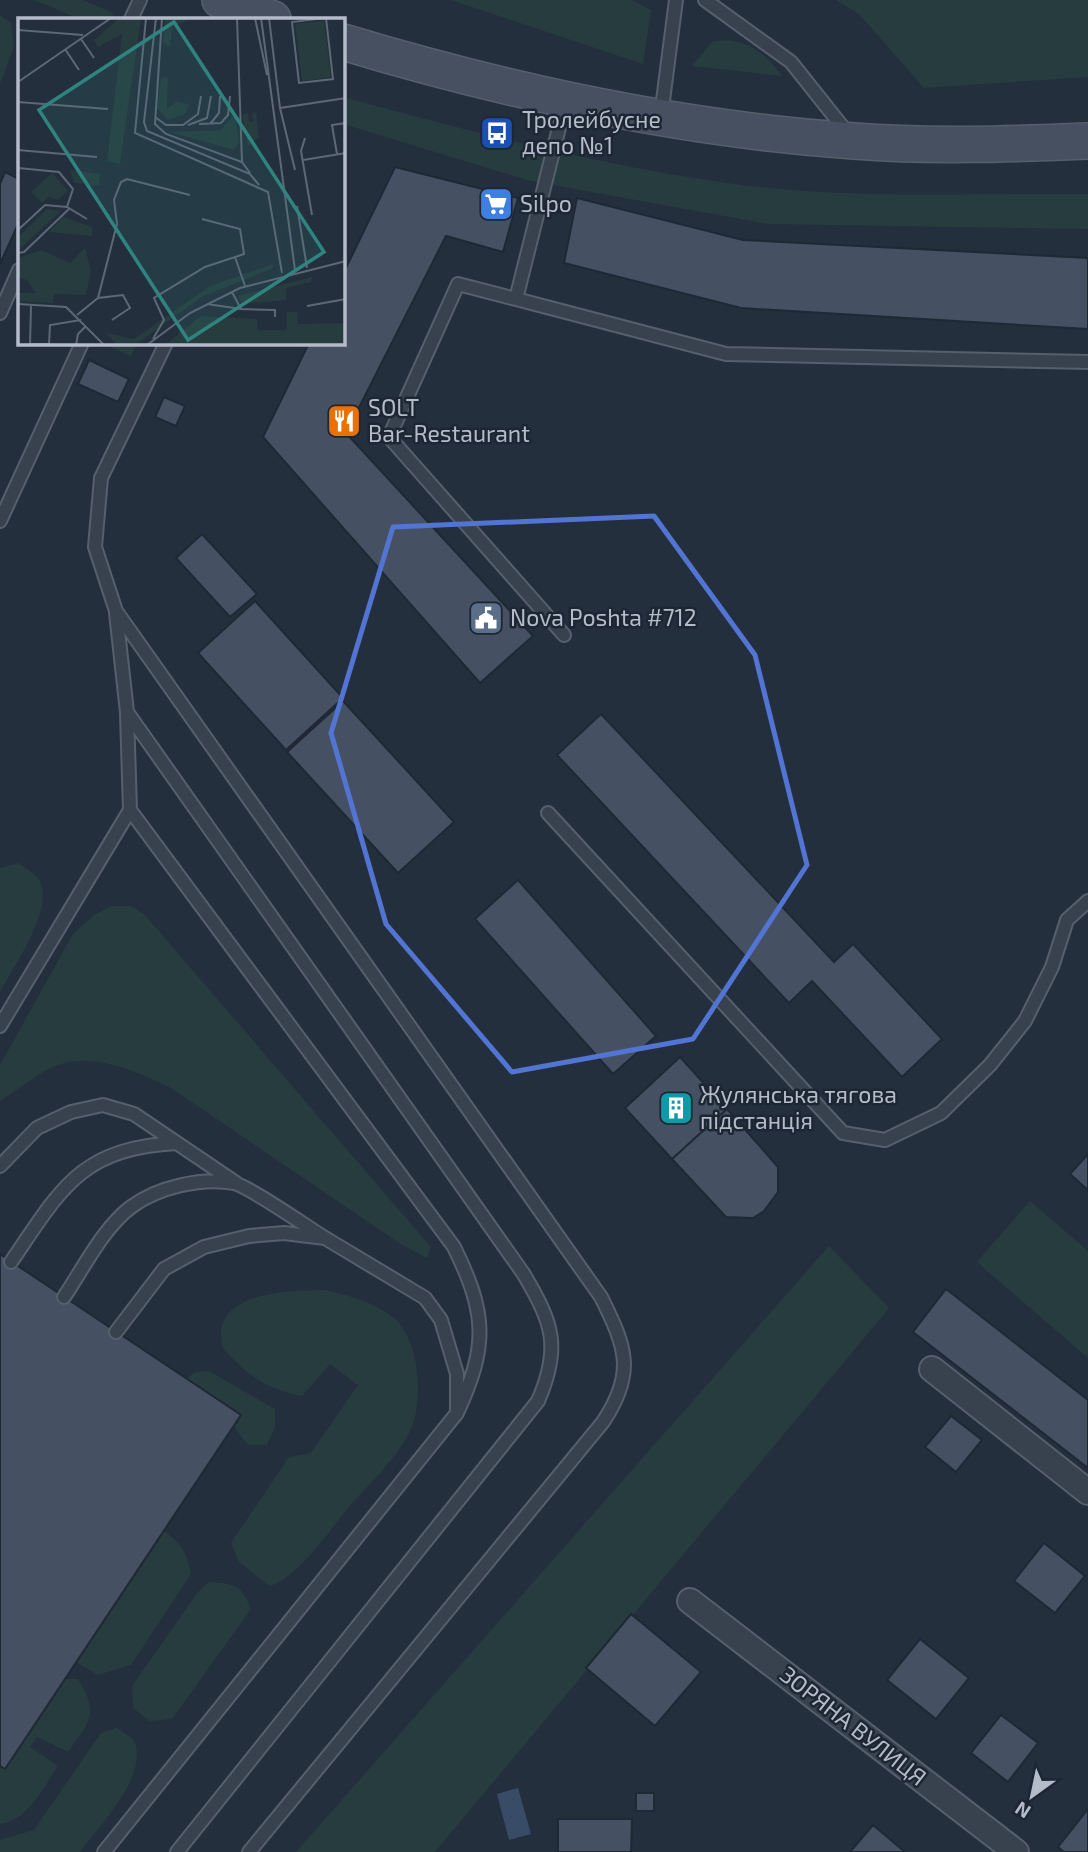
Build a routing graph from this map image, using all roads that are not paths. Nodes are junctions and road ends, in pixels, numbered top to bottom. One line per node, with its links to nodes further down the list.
1 (140, 0): 5 (lane)
2 (676, 0): 9 (lane)
3 (705, 0): 10 (lane)
4 (222, 7): 6 (main road)
5 (131, 18)
6 (269, 18)
7 (345, 43): 8 (main road)
8 (566, 100): 9 (main road); 13 (lane)
9 (661, 116): 10 (main road)
10 (854, 141): 11 (main road)
11 (1088, 141)
12 (18, 272): 14 (lane)
13 (516, 299): 17 (lane); 20 (lane)
14 (0, 313)
15 (81, 345): 18 (lane)
16 (165, 345): 19 (lane)
17 (1088, 362)
18 (0, 521)
19 (116, 611): 21 (lane); 39 (lane)
20 (564, 635)
21 (127, 712): 22 (lane); 38 (lane)
22 (131, 810): 25 (lane); 34 (lane)
23 (548, 813): 24 (lane)
24 (1088, 901)
25 (0, 1026)
26 (177, 1143): 27 (lane); 28 (lane); 30 (lane)
27 (0, 1166)
28 (236, 1184): 29 (lane); 31 (lane)
29 (325, 1238): 32 (lane); 34 (lane)
30 (11, 1262)
31 (64, 1297)
32 (116, 1332)
33 (932, 1369): 35 (street)
34 (457, 1413): 37 (lane)
35 (1088, 1492)
36 (690, 1601): 40 (street, ЗОРЯНА ВУЛИЦЯ)
37 (104, 1852)
38 (177, 1852)
39 (249, 1852)
40 (1016, 1852)

